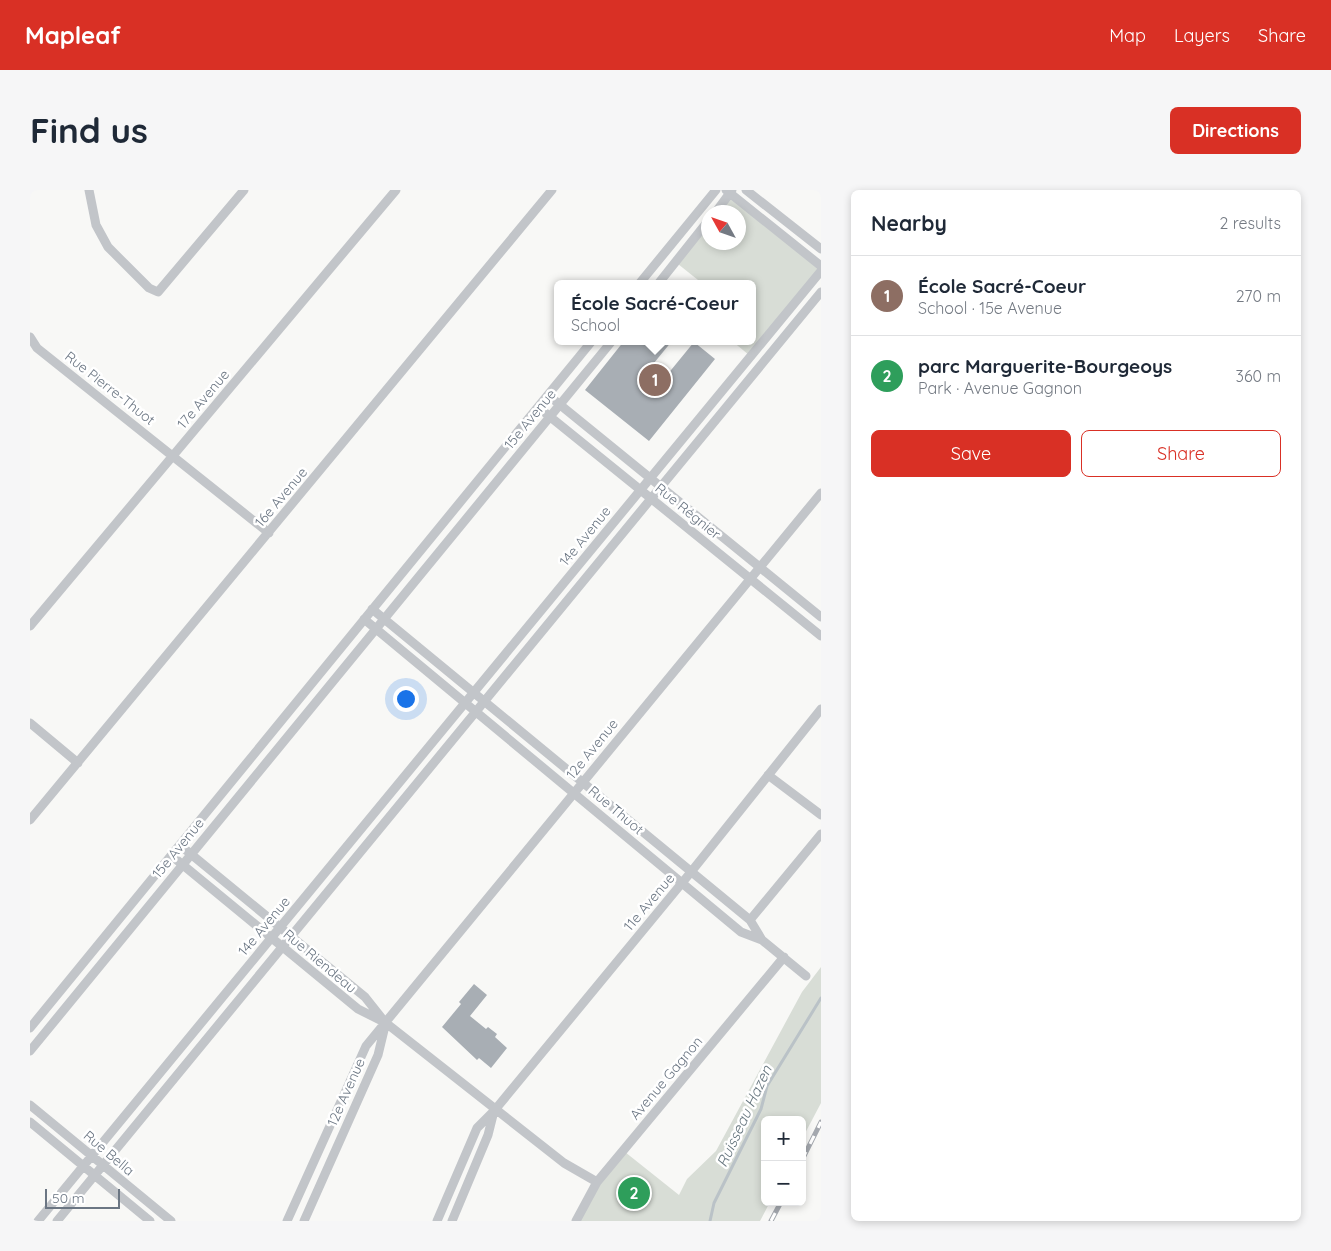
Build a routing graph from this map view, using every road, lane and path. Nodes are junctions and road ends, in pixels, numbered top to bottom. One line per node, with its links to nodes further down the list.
1 (89, 190): 2 (street)
2 (244, 190)
3 (396, 190): 25 (street, 17e Avenue)
4 (552, 190): 33 (street, 16e Avenue)
5 (716, 190): 12 (street)
6 (746, 190): 10 (street)
7 (730, 191): 8 (street); 11 (street)
8 (721, 205)
9 (701, 230): 16 (street)
10 (821, 250)
11 (821, 266)
12 (650, 270): 14 (street); 15 (street)
13 (821, 271): 26 (street, 14e Avenue)
14 (642, 280)
15 (658, 280)
16 (662, 280)
17 (821, 292): 27 (street, 14e Avenue)
18 (30, 338): 25 (street, Rue Pierre-Thuot)
19 (589, 345): 21 (street, 15e Avenue)
20 (609, 345): 22 (street, 15e Avenue)
21 (548, 395): 22 (street, Rue Régnier); 23 (street, 15e Avenue)
22 (560, 404): 24 (street, 15e Avenue); 26 (street, Rue Régnier)
23 (538, 407): 24 (street, Rue Régnier); 31 (street, 15e Avenue)
24 (549, 417): 28 (street, Rue Régnier); 32 (street, 15e Avenue)
25 (174, 455): 33 (street, Rue Pierre-Thuot); 40 (street, 17e Avenue)
26 (651, 478): 27 (street, Rue Régnier); 28 (street, 14e Avenue)
27 (661, 487): 30 (street, 14e Avenue); 34 (street, Rue Régnier)
28 (640, 490): 30 (street, Rue Régnier); 43 (street, 14e Avenue)
29 (821, 493): 34 (street, 12e Avenue)
30 (651, 499): 35 (street, Rue Régnier); 44 (street, 14e Avenue)
31 (458, 505): 32 (street); 36 (street, 15e Avenue)
32 (469, 515): 39 (street, 15e Avenue)
33 (269, 533): 51 (street, 16e Avenue)
34 (760, 567): 35 (street, 12e Avenue); 37 (street, Rue Régnier)
35 (750, 579): 42 (street, Rue Régnier); 53 (street, 12e Avenue)
36 (372, 609): 38 (street, 15e Avenue); 39 (street, Rue Thuot)
37 (821, 617)
38 (364, 619): 41 (street, Rue Thuot); 49 (street, 15e Avenue)
39 (384, 619): 41 (street, 15e Avenue); 43 (street, Rue Thuot)
40 (30, 626)
41 (375, 629): 45 (street, Rue Thuot); 50 (street, 15e Avenue)
42 (821, 636)
43 (474, 693): 44 (street, Rue Thuot); 45 (street, 14e Avenue)
44 (484, 702): 47 (street, 14e Avenue); 53 (street, Rue Thuot)
45 (465, 703): 47 (street, Rue Thuot); 56 (street, 14e Avenue)
46 (821, 709): 52 (street, 11e Avenue)
47 (476, 712): 54 (street, Rue Thuot); 58 (street, 14e Avenue)
48 (30, 723): 51 (street)
49 (273, 731): 50 (street); 60 (street, 15e Avenue)
50 (284, 740): 61 (street, 15e Avenue)
51 (78, 763): 57 (street, 16e Avenue)
52 (768, 775): 55 (street); 64 (street, 11e Avenue)
53 (582, 783): 54 (street, 12e Avenue); 64 (street, Rue Thuot)
54 (574, 793): 65 (street, Rue Thuot); 76 (street, 12e Avenue)
55 (821, 816)
56 (370, 818): 58 (street); 67 (street, 14e Avenue)
57 (30, 820)
58 (382, 827): 68 (street, 14e Avenue)
59 (821, 834): 66 (street)
60 (181, 846): 61 (street, Rue Riendeau); 62 (street, 15e Avenue)
61 (191, 854): 63 (street, 15e Avenue); 67 (street, Rue Riendeau)
62 (172, 856): 63 (street, Rue Riendeau); 73 (street, 15e Avenue)
63 (182, 864): 69 (street, Rue Riendeau); 74 (street, 15e Avenue)
64 (691, 872): 65 (street, 11e Avenue); 66 (street, Rue Thuot)
65 (682, 883): 70 (street, Rue Thuot); 82 (street, 11e Avenue)
66 (750, 920): 70 (street, Rue Thuot)
67 (280, 927): 68 (street, Rue Riendeau); 69 (street, 14e Avenue)
68 (291, 936): 71 (street, 14e Avenue); 76 (street, Rue Riendeau)
69 (271, 938): 71 (street, Rue Riendeau); 79 (street, 14e Avenue)
70 (762, 940): 72 (street, Rue Thuot)
71 (282, 947): 76 (street, Rue Riendeau); 80 (street, 14e Avenue)
72 (784, 957): 75 (street, Rue Thuot); 90 (street, Avenue Gagnon)
73 (83, 965): 74 (street); 77 (street, 15e Avenue)
74 (93, 974): 78 (street, 15e Avenue)
75 (806, 976)
76 (386, 1023): 82 (street, Rue Riendeau); 85 (street, 12e Avenue); 88 (street, 12e Avenue)
77 (30, 1028)
78 (30, 1051)
79 (178, 1051): 80 (street); 84 (street, 14e Avenue)
80 (190, 1059): 87 (street, 14e Avenue)
81 (30, 1105): 84 (street, Rue Bella)
82 (494, 1111): 90 (street, Rue Riendeau); 97 (street, 11e Avenue); 98 (street, 11e Avenue)
83 (30, 1122): 86 (street, Rue Bella)
84 (92, 1156): 86 (street, 14e Avenue); 87 (street, Rue Bella)
85 (313, 1163): 88 (street); 95 (street, 12e Avenue)
86 (83, 1166): 89 (street, Rue Bella); 91 (street, 14e Avenue)
87 (103, 1166): 89 (street, 14e Avenue); 94 (street, Rue Bella)
88 (326, 1170): 96 (street, 12e Avenue)
89 (94, 1176): 92 (street, 14e Avenue); 93 (street, Rue Bella)
90 (597, 1182): 99 (street, Avenue Gagnon)
91 (38, 1221)
92 (57, 1221)
93 (150, 1221)
94 (171, 1221)
95 (287, 1221)
96 (304, 1221)
97 (437, 1221)
98 (452, 1221)
99 (576, 1221)

